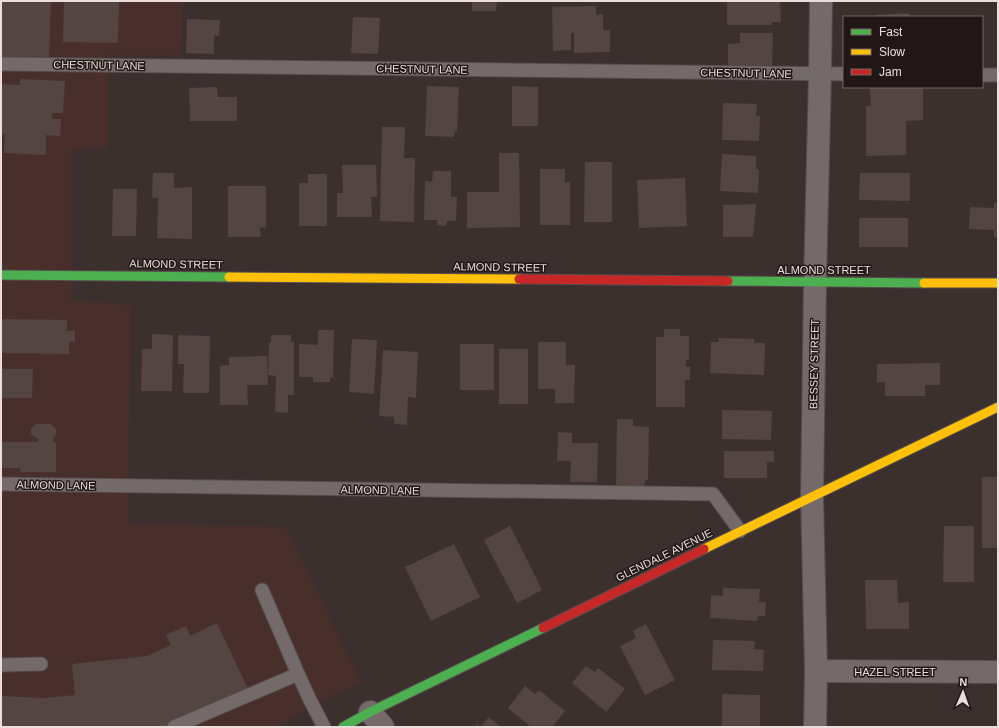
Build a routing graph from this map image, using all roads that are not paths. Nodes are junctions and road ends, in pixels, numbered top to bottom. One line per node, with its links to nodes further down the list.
1 (821, 1): 3 (street, BESSEY STREET)
2 (1, 64): 3 (lane, CHESTNUT LANE)
3 (820, 74): 4 (lane, CHESTNUT LANE); 8 (street, BESSEY STREET)
4 (843, 74)
5 (983, 75): 6 (lane)
6 (998, 75)
7 (1, 275): 8 (street, ALMOND STREET)
8 (815, 282): 9 (street, ALMOND STREET); 12 (street, BESSEY STREET)
9 (998, 283)
10 (998, 407): 12 (street, GLENDALE AVENUE)
11 (1, 484): 13 (lane, ALMOND LANE)
12 (812, 496): 13 (street, GLENDALE AVENUE); 17 (street, BESSEY STREET)
13 (740, 531): 20 (street, GLENDALE AVENUE)
14 (262, 590): 19 (lane)
15 (41, 664): 16 (lane)
16 (1, 665)
17 (816, 671): 18 (street, HAZEL STREET); 24 (street, BESSEY STREET)
18 (998, 672)
19 (298, 674): 21 (lane); 22 (lane)
20 (377, 720): 23 (street, GLENDALE AVENUE)
21 (174, 727)
22 (324, 727)
23 (343, 727)
24 (815, 727)

